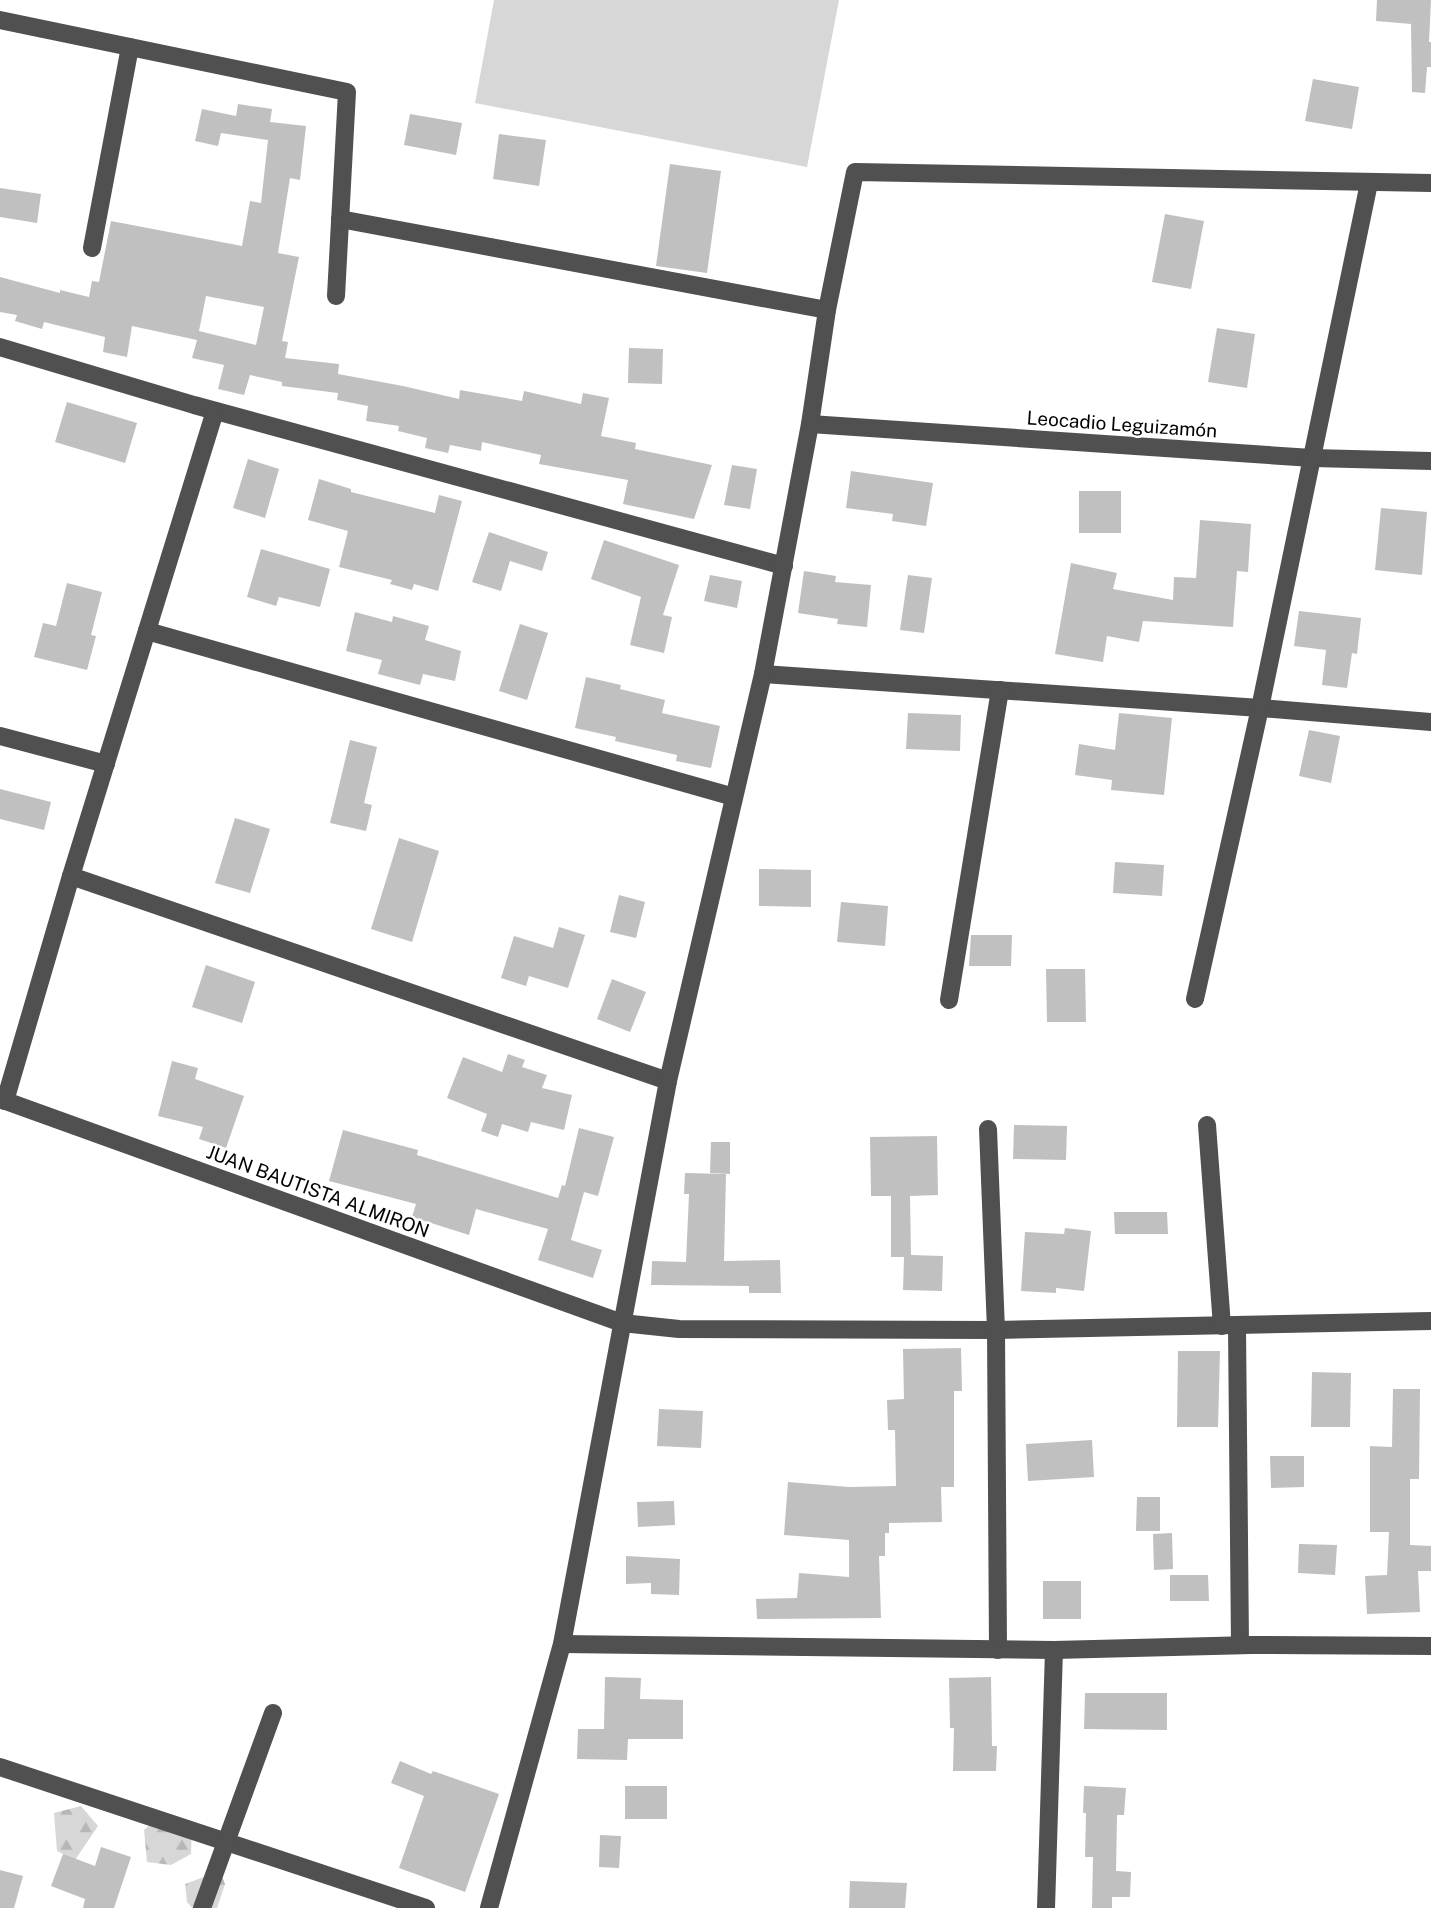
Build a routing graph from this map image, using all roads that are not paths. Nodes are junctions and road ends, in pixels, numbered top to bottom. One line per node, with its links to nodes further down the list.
1 (0, 20): 2 (street)
2 (130, 47): 5 (street); 6 (street)
3 (1369, 183): 4 (street); 8 (street); 12 (street)
4 (1431, 183)
5 (340, 219): 7 (street); 8 (street)
6 (92, 248)
7 (336, 296)
8 (827, 310): 11 (street)
9 (0, 346): 10 (street)
10 (215, 411): 14 (street); 15 (street)
11 (810, 424): 12 (street, Leocadio Leguizamón); 14 (street)
12 (1312, 458): 13 (street, Leocadio Leguizamón); 18 (street)
13 (1431, 461)
14 (784, 566): 16 (street)
15 (147, 631): 21 (street); 22 (street)
16 (763, 674): 17 (street); 22 (street)
17 (1000, 690): 18 (street); 25 (street)
18 (1260, 708): 19 (street); 24 (street)
19 (1431, 722)
20 (0, 736): 21 (street)
21 (106, 764): 23 (street)
22 (734, 797): 26 (street)
23 (71, 876): 26 (street); 27 (street)
24 (1195, 999)
25 (949, 1000)
26 (668, 1081): 31 (street)
27 (2, 1100): 31 (street, JUAN BAUTISTA ALMIRON)
28 (1207, 1125): 32 (street)
29 (988, 1129): 33 (street)
30 (1431, 1321): 32 (street, JUAN BAUTISTA ALMIRON)
31 (622, 1323): 33 (street, JUAN BAUTISTA ALMIRON); 34 (street)
32 (1230, 1326): 33 (street, JUAN BAUTISTA ALMIRON); 35 (street)
33 (996, 1330): 37 (street)
34 (562, 1644): 37 (street); 44 (street)
35 (1240, 1646): 36 (street); 38 (street)
36 (1431, 1646)
37 (998, 1650): 38 (street)
38 (1054, 1650): 45 (street)
39 (273, 1713): 41 (street)
40 (0, 1767): 41 (street)
41 (226, 1842): 42 (street); 43 (street)
42 (202, 1908)
43 (426, 1908)
44 (489, 1908)
45 (1045, 1908)

